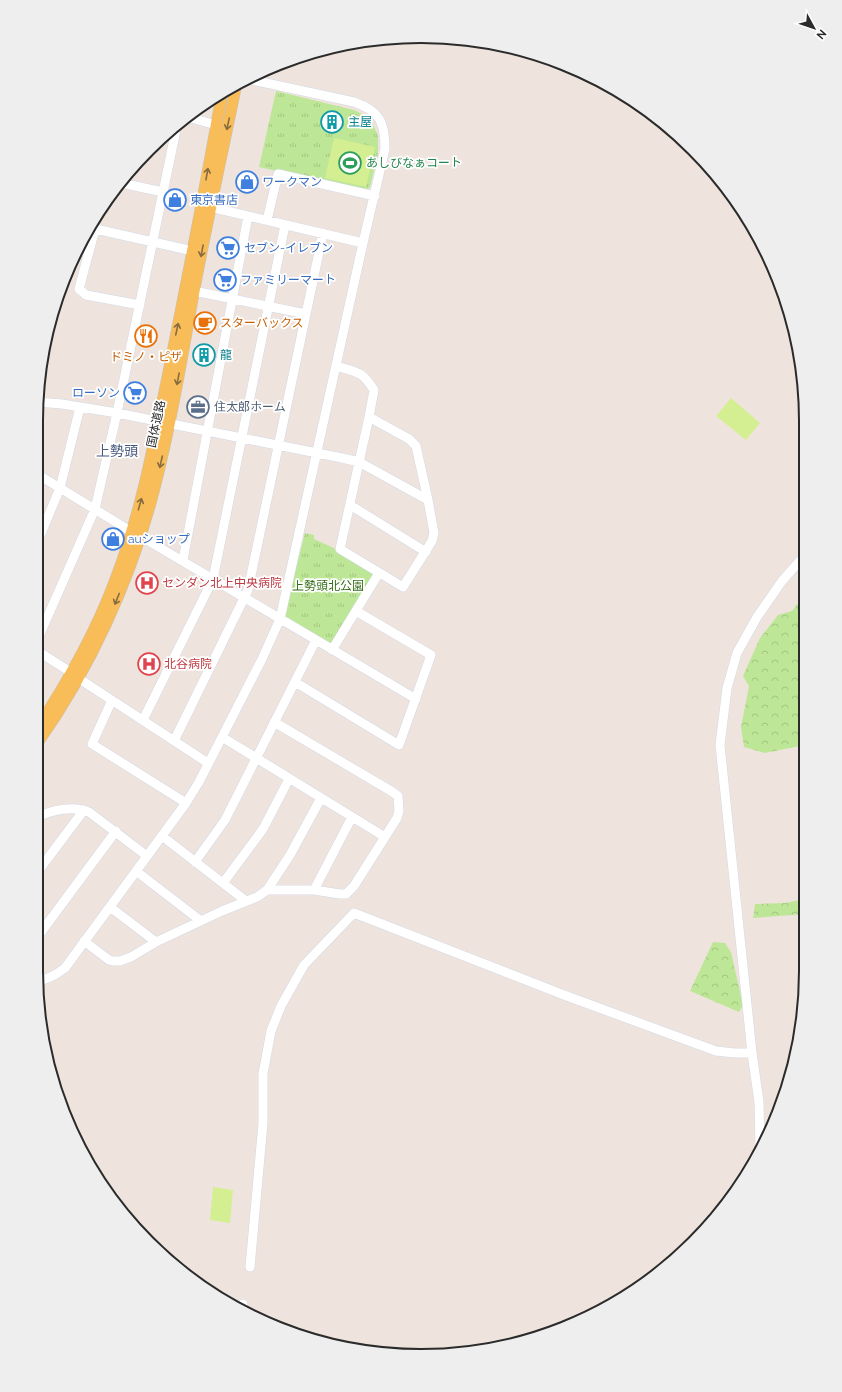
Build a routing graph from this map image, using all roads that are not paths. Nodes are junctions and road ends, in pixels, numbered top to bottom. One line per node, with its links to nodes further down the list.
1 (257, 81): 9 (street)
2 (235, 93): 10 (main road, 国体道路, one-way to 10)
3 (220, 101): 5 (main road, 国体道路)
4 (194, 119): 5 (street)
5 (216, 125): 19 (main road, 国体道路, one-way to 5)
6 (175, 134): 8 (street)
7 (127, 184): 8 (street)
8 (163, 192): 17 (street)
9 (375, 196): 12 (street); 18 (street)
10 (210, 207): 11 (street); 20 (main road, 国体道路, one-way to 20)
11 (248, 216): 12 (street); 21 (street)
12 (267, 220): 13 (street)
13 (285, 225): 15 (street); 23 (street)
14 (96, 229): 17 (street)
15 (323, 234): 18 (street); 24 (street)
16 (91, 238): 22 (street)
17 (153, 243): 19 (street); 22 (street)
18 (363, 243): 25 (street)
19 (193, 251): 30 (main road, 国体道路, one-way to 19)
20 (194, 291): 21 (street); 31 (main road, 国体道路, one-way to 31)
21 (232, 299): 23 (street); 32 (street)
22 (140, 305): 28 (street)
23 (268, 306): 24 (street); 33 (street)
24 (306, 314): 34 (street)
25 (336, 366): 29 (street); 35 (street)
26 (44, 403): 27 (street)
27 (80, 407): 28 (street); 38 (street)
28 (117, 413): 30 (street); 41 (street)
29 (370, 417): 36 (street); 39 (street)
30 (158, 422): 31 (street); 43 (main road, 国体道路, one-way to 30)
31 (169, 424): 32 (street); 43 (main road, 国体道路, one-way to 43)
32 (207, 431): 33 (street); 45 (street)
33 (242, 438): 34 (street); 48 (street)
34 (279, 445): 35 (street); 49 (street)
35 (317, 453): 36 (street); 51 (street)
36 (359, 462): 39 (street); 40 (street)
37 (43, 478): 38 (street)
38 (60, 488): 41 (street); 42 (street)
39 (428, 500): 44 (street)
40 (350, 505): 44 (street); 47 (street)
41 (95, 509): 43 (street); 52 (street)
42 (43, 529)
43 (136, 534): 45 (street); 56 (main road, 国体道路)
44 (426, 552): 47 (street)
45 (183, 560): 48 (street)
46 (799, 562): 91 (street)
47 (379, 573): 50 (street)
48 (214, 579): 49 (street); 61 (street)
49 (244, 598): 51 (street); 65 (street)
50 (356, 611): 54 (street); 58 (street)
51 (280, 619): 53 (street); 64 (street)
52 (43, 627)
53 (316, 640): 54 (street); 57 (street)
54 (332, 650): 58 (street)
55 (43, 654): 56 (street)
56 (75, 675): 59 (street); 60 (main road, 国体道路); 63 (main road, 国体道路)
57 (294, 682): 58 (street); 62 (street)
58 (416, 699)
59 (112, 700): 61 (street); 70 (street)
60 (43, 720)
61 (143, 720): 65 (street)
62 (274, 722): 66 (street); 76 (street)
63 (43, 735)
64 (222, 737): 66 (street); 67 (street)
65 (174, 741): 67 (street)
66 (256, 758): 68 (street); 78 (street)
67 (208, 763): 70 (street)
68 (289, 779): 69 (street); 81 (street)
69 (321, 798): 73 (street); 82 (street)
70 (186, 803): 75 (street)
71 (84, 810): 72 (street); 74 (street); 79 (street)
72 (43, 816)
73 (352, 816): 76 (street); 83 (street)
74 (116, 832): 77 (street); 87 (street)
75 (162, 836): 77 (street); 78 (street)
76 (385, 837): 83 (street)
77 (147, 856): 80 (street)
78 (195, 862): 81 (street)
79 (43, 865)
80 (136, 871): 85 (street); 86 (street)
81 (223, 883): 84 (street)
82 (267, 890): 83 (street); 84 (street)
83 (314, 890)
84 (246, 901): 86 (street)
85 (110, 907): 88 (street); 89 (street)
86 (201, 921): 89 (street)
87 (43, 930)
88 (84, 941): 89 (street); 90 (street)
89 (156, 942)
90 (43, 980)
91 (752, 1053): 92 (street); 93 (street)
92 (760, 1138)
93 (250, 1267)

